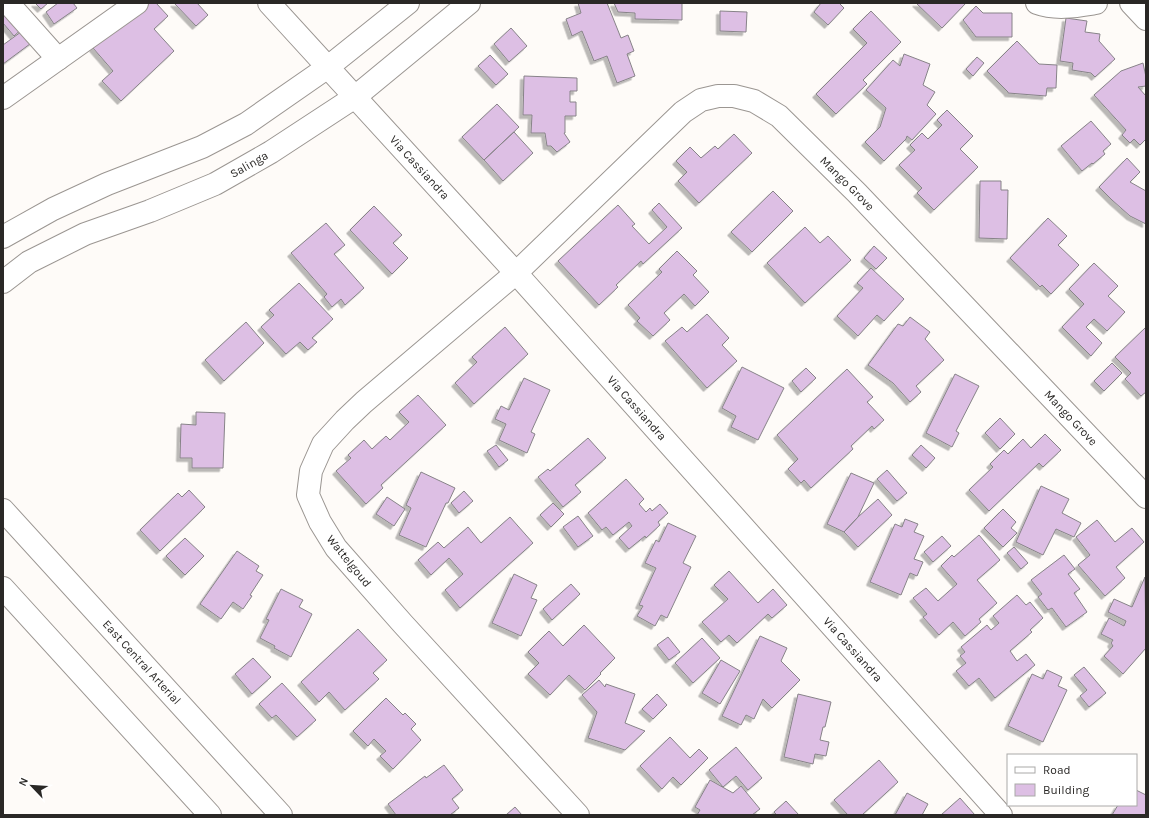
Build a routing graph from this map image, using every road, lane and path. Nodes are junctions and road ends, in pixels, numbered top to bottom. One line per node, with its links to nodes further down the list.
1 (8, 3): 10 (street)
2 (137, 3): 10 (street)
3 (269, 3): 11 (street, Via Cassiandra)
4 (408, 3): 11 (street)
5 (469, 3): 12 (street, Salinga)
6 (1037, 3): 7 (street)
7 (1096, 3)
8 (1127, 3): 9 (street)
9 (1146, 19)
10 (58, 59): 13 (street)
11 (328, 67): 12 (street, Via Cassiandra); 14 (street)
12 (355, 97): 15 (street, Via Cassiandra); 16 (street, Salinga)
13 (3, 98)
14 (3, 237)
15 (516, 273): 17 (street, Mango Grove); 22 (street, Wattelgoud); 23 (street, Via Cassiandra)
16 (3, 282)
17 (1146, 497)
18 (3, 510): 21 (street, East Central Arterial)
19 (3, 588): 20 (street)
20 (210, 815)
21 (281, 815)
22 (578, 815)
23 (1001, 815)

